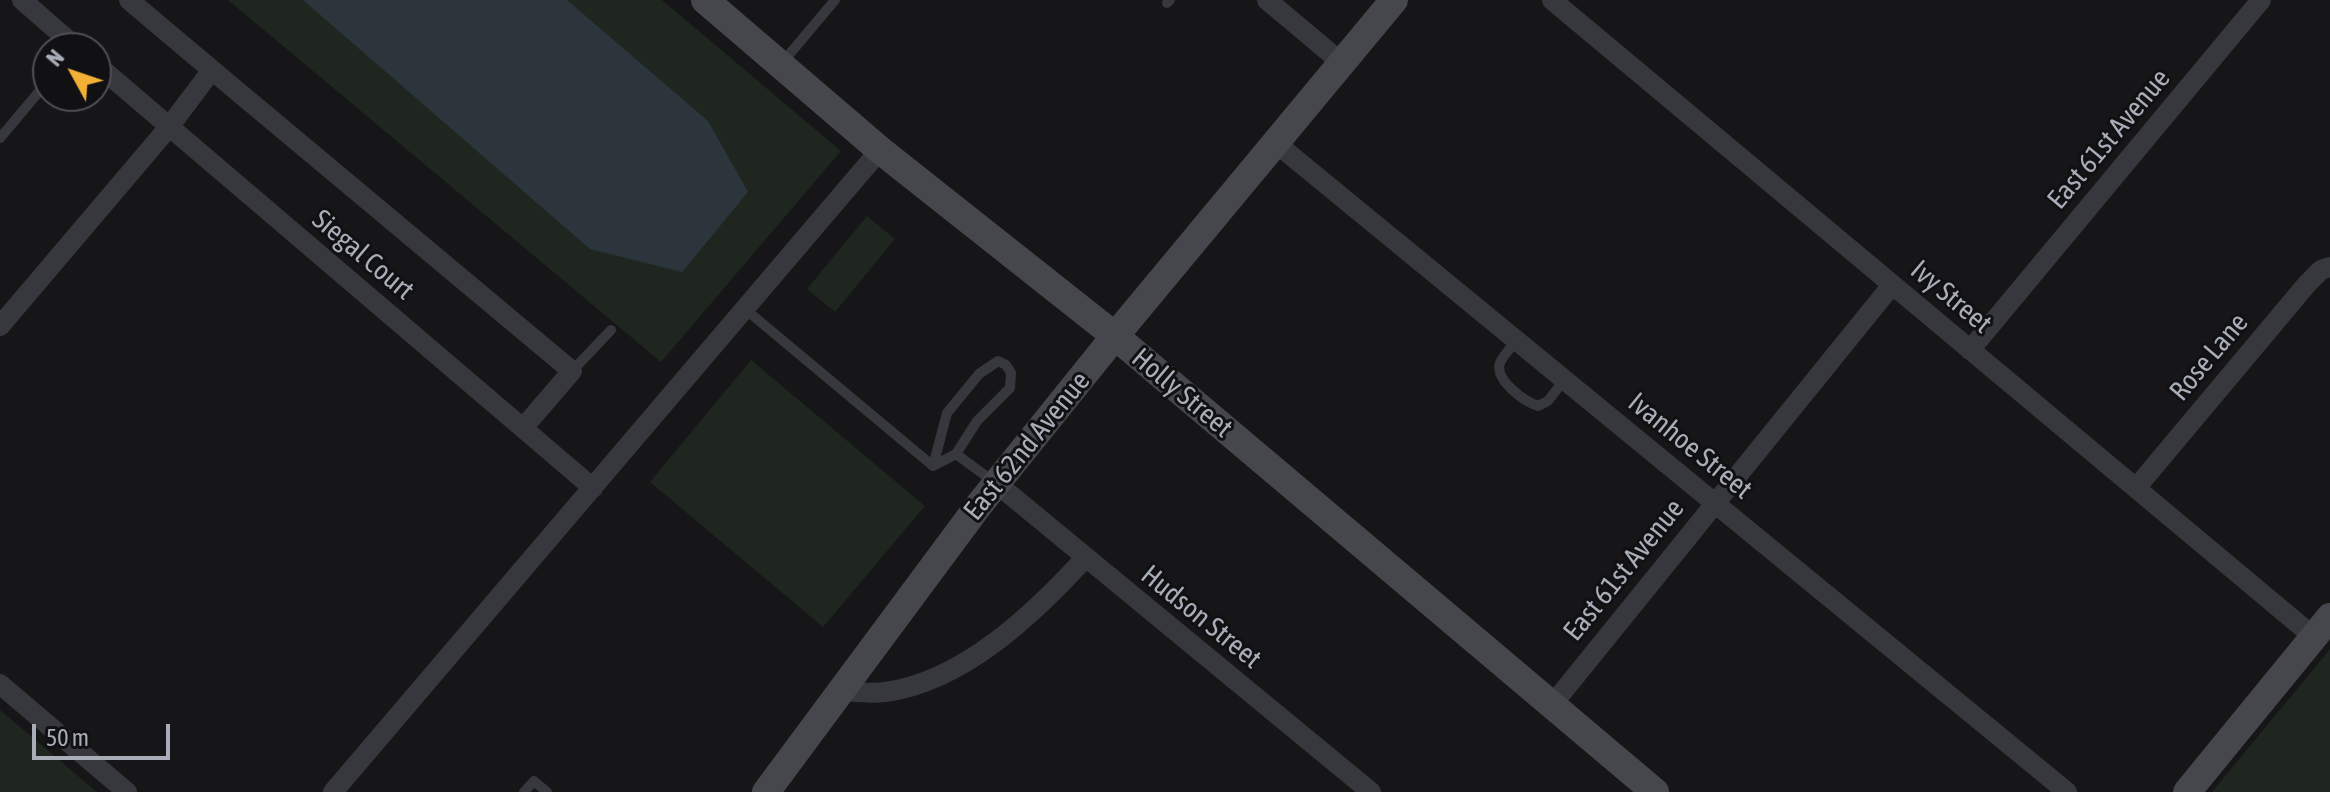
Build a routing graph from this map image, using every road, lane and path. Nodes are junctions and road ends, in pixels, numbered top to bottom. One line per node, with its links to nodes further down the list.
1 (22, 0): 9 (street)
2 (129, 0): 12 (street)
3 (705, 0): 11 (street, Holly Street)
4 (835, 0): 11 (lane)
5 (1267, 0): 10 (street)
6 (1394, 0): 10 (street, East 62nd Avenue)
7 (1552, 0): 20 (street, Ivy Street)
8 (2261, 0): 26 (street, East 61st Avenue)
9 (59, 32)
10 (1342, 63): 17 (street, East 62nd Avenue)
11 (781, 65): 18 (street, Holly Street)
12 (212, 70): 15 (street); 27 (street)
13 (112, 78): 15 (street, Siegal Court)
14 (32, 100): 16 (lane)
15 (169, 127): 22 (street); 29 (street, Siegal Court)
16 (0, 138)
17 (1277, 144): 24 (street, East 62nd Avenue); 25 (street, Ivanhoe Street)
18 (880, 150): 21 (street); 24 (street, Holly Street)
19 (2330, 267): 34 (street, Rose Lane)
20 (1892, 285): 26 (street, Ivy Street); 35 (street, East 61st Avenue)
21 (745, 309): 31 (lane); 33 (street)
22 (0, 326)
23 (611, 330): 27 (lane)
24 (1115, 336): 32 (street, East 62nd Avenue); 40 (street, Holly Street)
25 (1517, 340): 28 (street, Ivanhoe Street); 28 (lane)
26 (1970, 350): 34 (street, Ivy Street)
27 (572, 371): 29 (street)
28 (1564, 380): 35 (street, Ivanhoe Street)
29 (523, 428): 33 (street, Siegal Court)
30 (956, 454): 31 (lane); 31 (lane); 32 (lane)
31 (933, 466)
32 (996, 483): 36 (street, Hudson Street); 39 (street, East 62nd Avenue)
33 (593, 488): 42 (street)
34 (2136, 488): 37 (street, Ivy Street)
35 (1714, 503): 40 (street, East 61st Avenue); 48 (street, Ivanhoe Street)
36 (1085, 558): 39 (street); 46 (street, Hudson Street)
37 (2322, 627): 49 (street)
38 (0, 684): 41 (street)
39 (842, 691): 45 (street, East 62nd Avenue)
40 (1552, 705): 47 (street, Holly Street)
41 (127, 792)
42 (333, 792)
43 (524, 792): 44 (lane)
44 (547, 792)
45 (766, 792)
46 (1371, 792)
47 (1655, 792)
48 (2067, 792)
49 (2187, 792)

